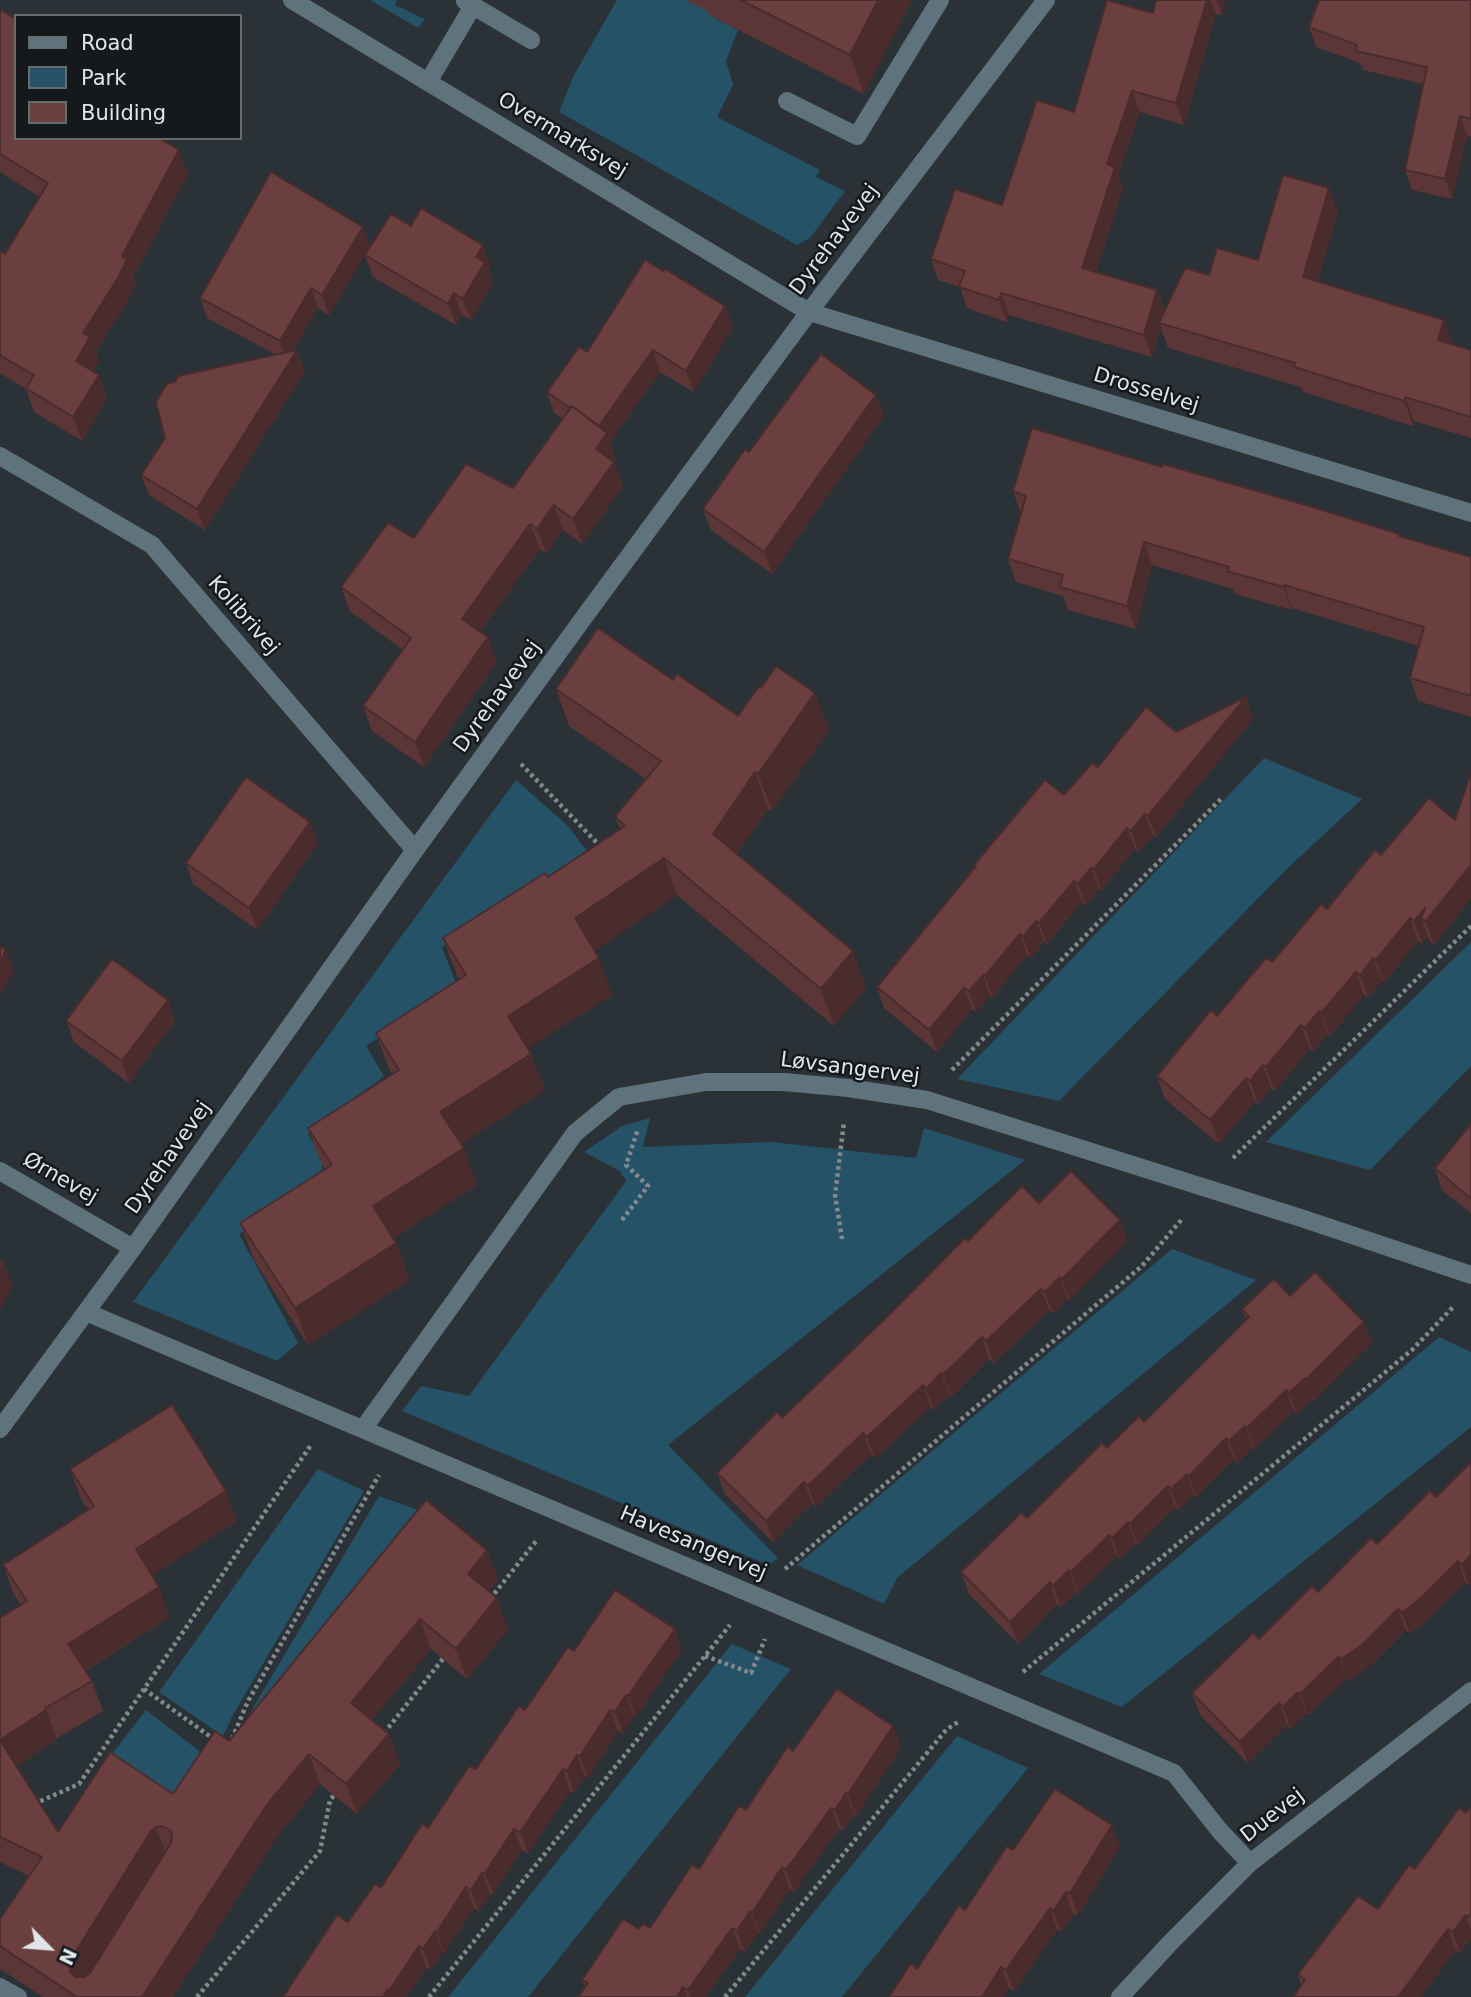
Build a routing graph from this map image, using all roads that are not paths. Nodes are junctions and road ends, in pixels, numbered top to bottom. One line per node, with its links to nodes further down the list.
1 (292, 0): 6 (street, Overmarksvej)
2 (940, 0): 7 (street)
3 (1046, 0): 8 (street, Dyrehavevej)
4 (468, 3): 5 (street); 6 (street)
5 (531, 40)
6 (428, 82): 8 (street, Overmarksvej)
7 (787, 101)
8 (809, 312): 10 (street, Drosselvej); 11 (street, Dyrehavevej)
9 (0, 456): 11 (street, Kolibrivej)
10 (1471, 513)
11 (415, 849): 13 (street, Dyrehavevej)
12 (0, 1171): 13 (street, Ørnevej)
13 (133, 1248): 15 (street, Dyrehavevej)
14 (1471, 1275): 17 (street, Løvsangervej)
15 (86, 1311): 16 (street, Dyrehavevej); 17 (street, Havesangervej)
16 (0, 1429)
17 (363, 1429): 19 (street, Havesangervej)
18 (1471, 1691): 19 (street, Duevej)
19 (1250, 1863): 22 (street, Duevej)
20 (0, 1987): 21 (street)
21 (18, 1997)
22 (1120, 1997)

